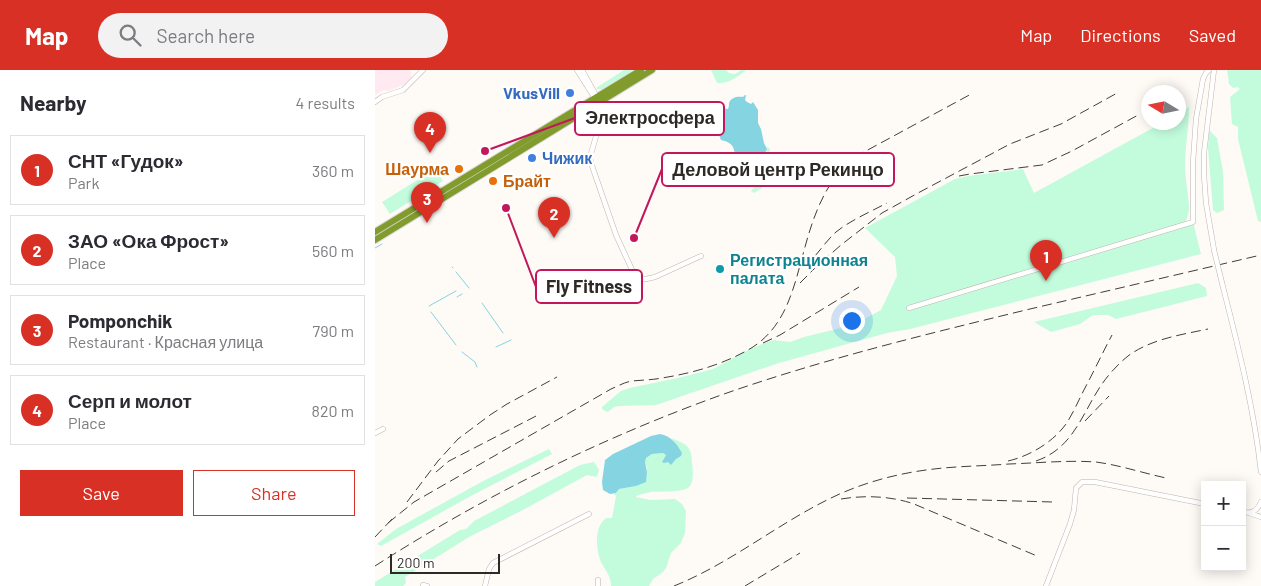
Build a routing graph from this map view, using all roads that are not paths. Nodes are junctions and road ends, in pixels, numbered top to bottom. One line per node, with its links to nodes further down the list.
1 (423, 70): 11 (street)
2 (577, 70): 8 (street)
3 (582, 70): 8 (street)
4 (641, 70): 9 (highway)
5 (652, 70): 10 (highway)
6 (1209, 70): 16 (street)
7 (1214, 70): 19 (street, bridge)
8 (591, 90): 9 (street); 10 (street); 12 (street)
9 (606, 91): 10 (highway)
10 (596, 99): 12 (highway); 14 (highway); 15 (street)
11 (375, 102)
12 (580, 107): 13 (highway)
13 (375, 232)
14 (375, 240)
15 (701, 256)
16 (909, 308)
17 (383, 429): 18 (street)
18 (375, 433)
19 (1261, 472)
20 (1261, 502): 24 (street)
21 (1201, 503): 29 (street)
22 (1246, 513): 24 (street)
23 (589, 514): 27 (street)
24 (1249, 514): 25 (street)
25 (1261, 517)
26 (598, 580): 28 (street)
27 (485, 586)
28 (598, 586)
29 (1046, 586)

